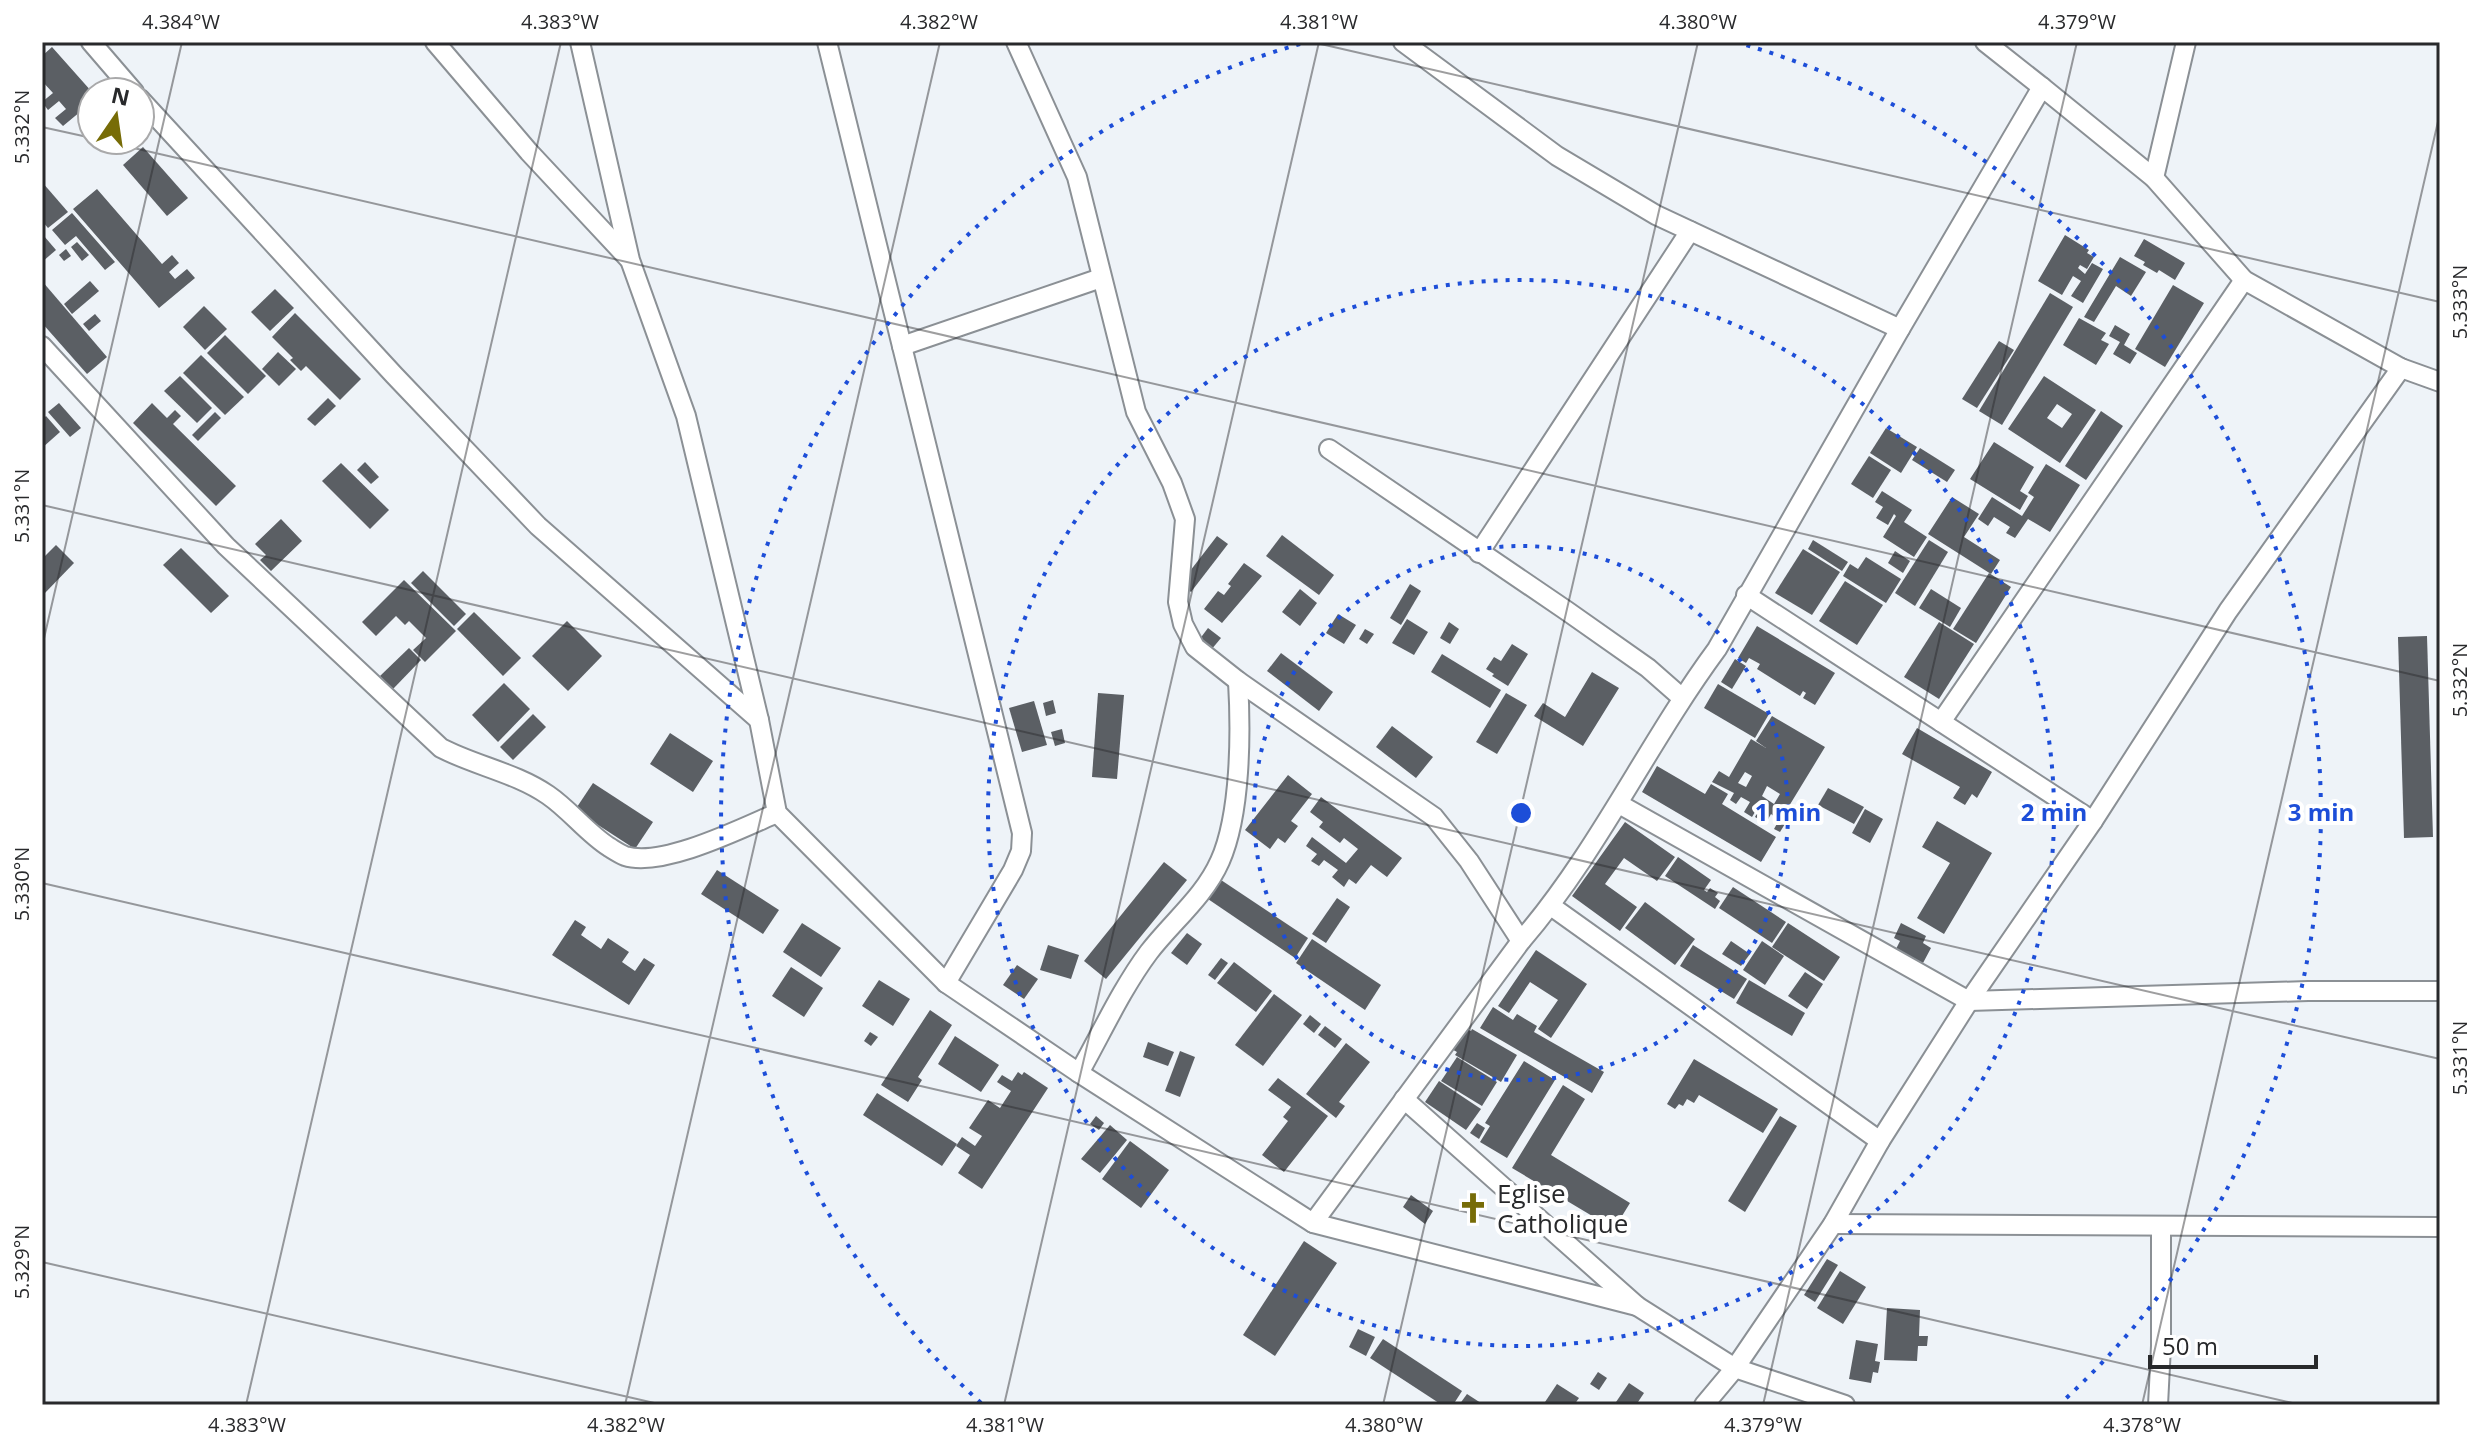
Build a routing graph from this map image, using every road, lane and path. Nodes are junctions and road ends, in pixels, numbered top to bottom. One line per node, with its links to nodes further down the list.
1 (91, 42): 9 (street)
2 (435, 42): 14 (street)
3 (580, 42): 14 (street)
4 (827, 42): 19 (street)
5 (1403, 42): 13 (street)
6 (1985, 42): 10 (street)
7 (2186, 42): 12 (street)
8 (1019, 43): 15 (street)
9 (120, 76)
10 (2042, 87): 12 (street); 17 (street)
11 (156, 116): 27 (street)
12 (2154, 178): 16 (street)
13 (1690, 231): 17 (street); 23 (street)
14 (630, 260): 27 (street)
15 (1101, 278): 19 (street); 25 (street)
16 (2244, 280): 20 (street); 28 (street)
17 (1900, 329): 24 (street)
18 (42, 346): 30 (street)
19 (902, 346): 34 (street)
20 (2401, 368): 21 (street); 31 (street)
21 (2440, 382)
22 (1329, 449): 23 (street)
23 (1479, 553): 26 (street)
24 (1746, 595): 26 (street); 28 (street)
25 (1238, 681): 33 (street); 37 (street)
26 (1681, 697): 29 (street)
27 (759, 720): 30 (street)
28 (1941, 722): 31 (street)
29 (1619, 804): 32 (street); 36 (street)
30 (777, 813): 34 (street)
31 (2093, 821): 36 (street)
32 (1551, 906): 33 (street); 39 (street)
33 (1521, 941): 38 (street)
34 (946, 983): 37 (street)
35 (2440, 991): 36 (street)
36 (1969, 1001): 39 (street)
37 (1079, 1073): 40 (street)
38 (1404, 1099): 40 (street); 44 (street)
39 (1880, 1141): 41 (street)
40 (1313, 1223): 44 (street)
41 (1833, 1224): 42 (street); 45 (street)
42 (2161, 1227): 43 (street); 48 (street)
43 (2440, 1227)
44 (1637, 1306): 45 (street)
45 (1735, 1368): 46 (street); 47 (street)
46 (1704, 1405)
47 (1845, 1405)
48 (2158, 1405)

